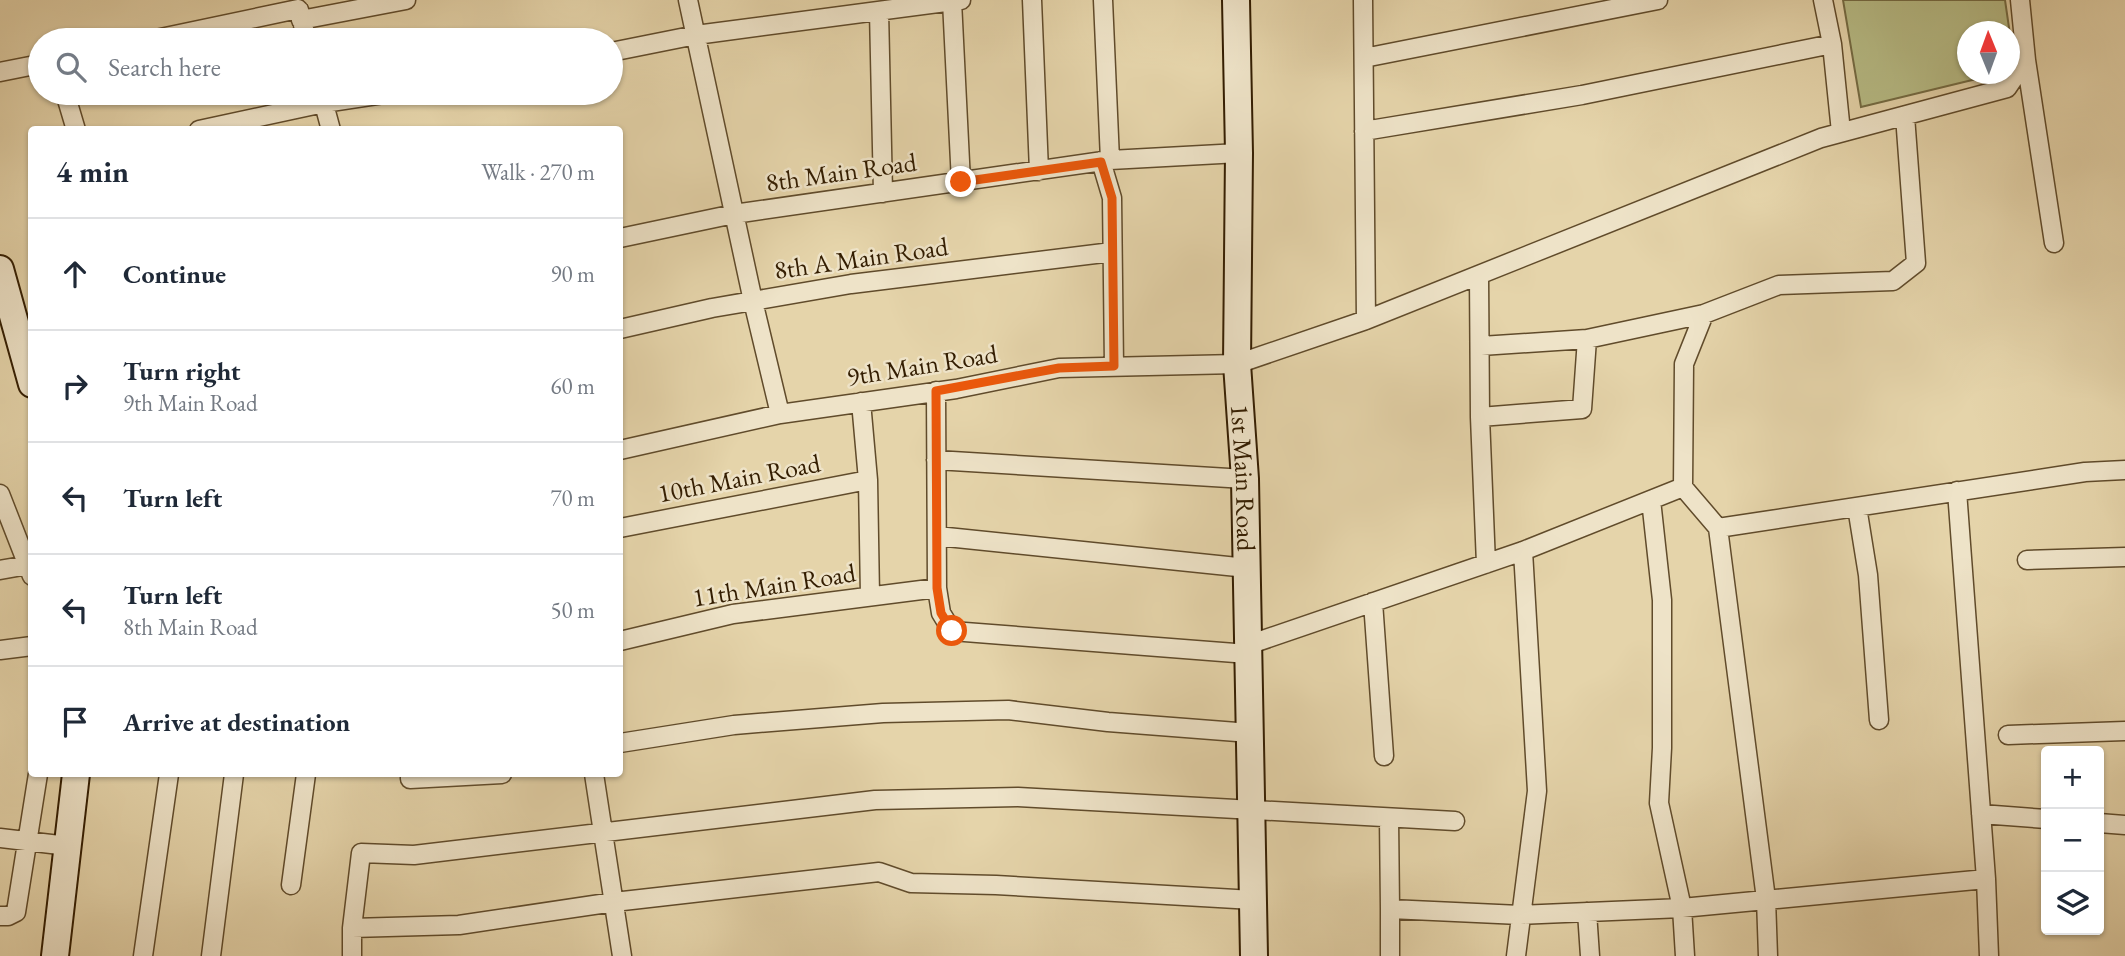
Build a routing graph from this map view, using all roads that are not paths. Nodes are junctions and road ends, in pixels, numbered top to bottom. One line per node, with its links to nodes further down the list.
1 (407, 0): 11 (street)
2 (688, 0): 15 (street)
3 (1032, 0): 33 (street)
4 (1103, 0): 32 (street)
5 (1236, 0): 31 (street, 1st Main Road)
6 (1363, 0): 18 (street)
7 (1658, 0): 18 (street)
8 (1823, 0): 16 (street)
9 (2020, 0): 19 (street)
10 (957, 1): 12 (street); 34 (street)
11 (298, 10): 13 (street); 14 (street)
12 (879, 11): 15 (street); 35 (street)
13 (210, 28)
14 (303, 28)
15 (695, 35): 17 (street); 36 (street)
16 (1832, 44): 29 (street); 30 (street)
17 (623, 50)
18 (1364, 58): 29 (street)
19 (2026, 60): 25 (street, 9th Main Road); 38 (street)
20 (28, 66): 21 (street)
21 (0, 72)
22 (69, 105): 27 (street)
23 (303, 105): 26 (street)
24 (325, 105): 28 (street)
25 (1905, 116): 30 (street, 9th Main Road); 43 (street)
26 (248, 124)
27 (75, 126)
28 (330, 126)
29 (1364, 131): 45 (street)
30 (1841, 132): 41 (street, 9th Main Road)
31 (1239, 153): 32 (street, 8th Main Road); 49 (street, 1st Main Road)
32 (1105, 161): 33 (street, 8th Main Road); 39 (street)
33 (1039, 171): 34 (street, 8th Main Road)
34 (961, 182): 35 (street, 8th Main Road)
35 (883, 193): 36 (street, 8th Main Road)
36 (734, 214): 37 (street, 8th Main Road); 42 (street)
37 (623, 237)
38 (2054, 243)
39 (1112, 252): 42 (street, 8th A Main Road); 51 (street)
40 (0, 269): 44 (street)
41 (1479, 275): 45 (street, 9th Main Road); 48 (street)
42 (753, 301): 46 (street, 8th A Main Road); 54 (street)
43 (1704, 314): 47 (street); 61 (street)
44 (6, 318): 50 (street)
45 (1366, 320): 49 (street, 9th Main Road)
46 (623, 327)
47 (1587, 339): 48 (street); 55 (street)
48 (1481, 346): 55 (street)
49 (1237, 364): 51 (street, 9th Main Road); 60 (street, 1st Main Road)
50 (28, 365)
51 (1114, 366): 52 (street, 9th Main Road)
52 (936, 391): 53 (street, 9th Main Road); 57 (street)
53 (862, 402): 54 (street, 9th Main Road); 59 (street)
54 (780, 414): 56 (street, 9th Main Road)
55 (1480, 417): 72 (street)
56 (623, 449)
57 (936, 460): 60 (street); 68 (street)
58 (2125, 470): 62 (street)
59 (868, 480): 66 (street, 10th Main Road); 78 (street)
60 (1245, 480): 74 (street, 1st Main Road)
61 (1683, 487): 64 (street); 67 (street)
62 (1957, 491): 65 (street); 99 (street)
63 (0, 494): 73 (street)
64 (1651, 500): 69 (street); 114 (street)
65 (1857, 507): 67 (street); 84 (street)
66 (623, 527)
67 (1718, 528): 111 (street)
68 (937, 536): 74 (street); 77 (street)
69 (1522, 551): 72 (street); 117 (street)
70 (2125, 557): 71 (street)
71 (2026, 560)
72 (1486, 564): 79 (street)
73 (28, 565)
74 (1247, 568): 82 (street, 1st Main Road)
75 (0, 570): 76 (street)
76 (28, 570)
77 (937, 588): 78 (street, 11th Main Road); 82 (street)
78 (870, 596): 80 (street, 11th Main Road)
79 (1373, 603): 82 (street); 89 (street)
80 (623, 640)
81 (28, 646): 83 (street)
82 (1248, 649): 86 (street, 1st Main Road)
83 (0, 650)
84 (1880, 720)
85 (2125, 731): 87 (street)
86 (1250, 733): 88 (street); 98 (street, 1st Main Road)
87 (2008, 736)
88 (623, 743)
89 (1384, 756)
90 (36, 777): 107 (street)
91 (76, 777): 108 (street)
92 (169, 777): 121 (street)
93 (233, 777): 122 (street)
94 (306, 777): 110 (street)
95 (410, 777): 96 (street)
96 (447, 777)
97 (594, 777): 105 (street)
98 (1252, 811): 100 (street); 105 (street); 112 (street, 1st Main Road)
99 (1981, 814): 101 (street); 109 (street)
100 (1389, 818): 102 (street); 115 (street)
101 (2041, 819)
102 (1455, 821)
103 (2104, 823): 104 (street)
104 (2125, 825)
105 (603, 832): 113 (street); 119 (street)
106 (0, 838): 107 (street)
107 (26, 840): 108 (street); 118 (street)
108 (68, 846): 120 (street)
109 (1986, 879): 111 (street); 131 (street)
110 (290, 885)
111 (1766, 899): 114 (street); 130 (street)
112 (1253, 900): 113 (street); 125 (street, 1st Main Road)
113 (614, 902): 119 (street); 124 (street)
114 (1682, 908): 116 (street); 129 (street)
115 (1390, 909): 117 (street); 126 (street)
116 (1587, 912): 117 (street); 128 (street)
117 (1520, 915): 127 (street)
118 (0, 916)
119 (352, 928): 123 (street)
120 (55, 956)
121 (143, 956)
122 (211, 956)
123 (352, 956)
124 (622, 956)
125 (1254, 956)
126 (1390, 956)
127 (1516, 956)
128 (1590, 956)
129 (1685, 956)
130 (1768, 956)
131 (1989, 956)

